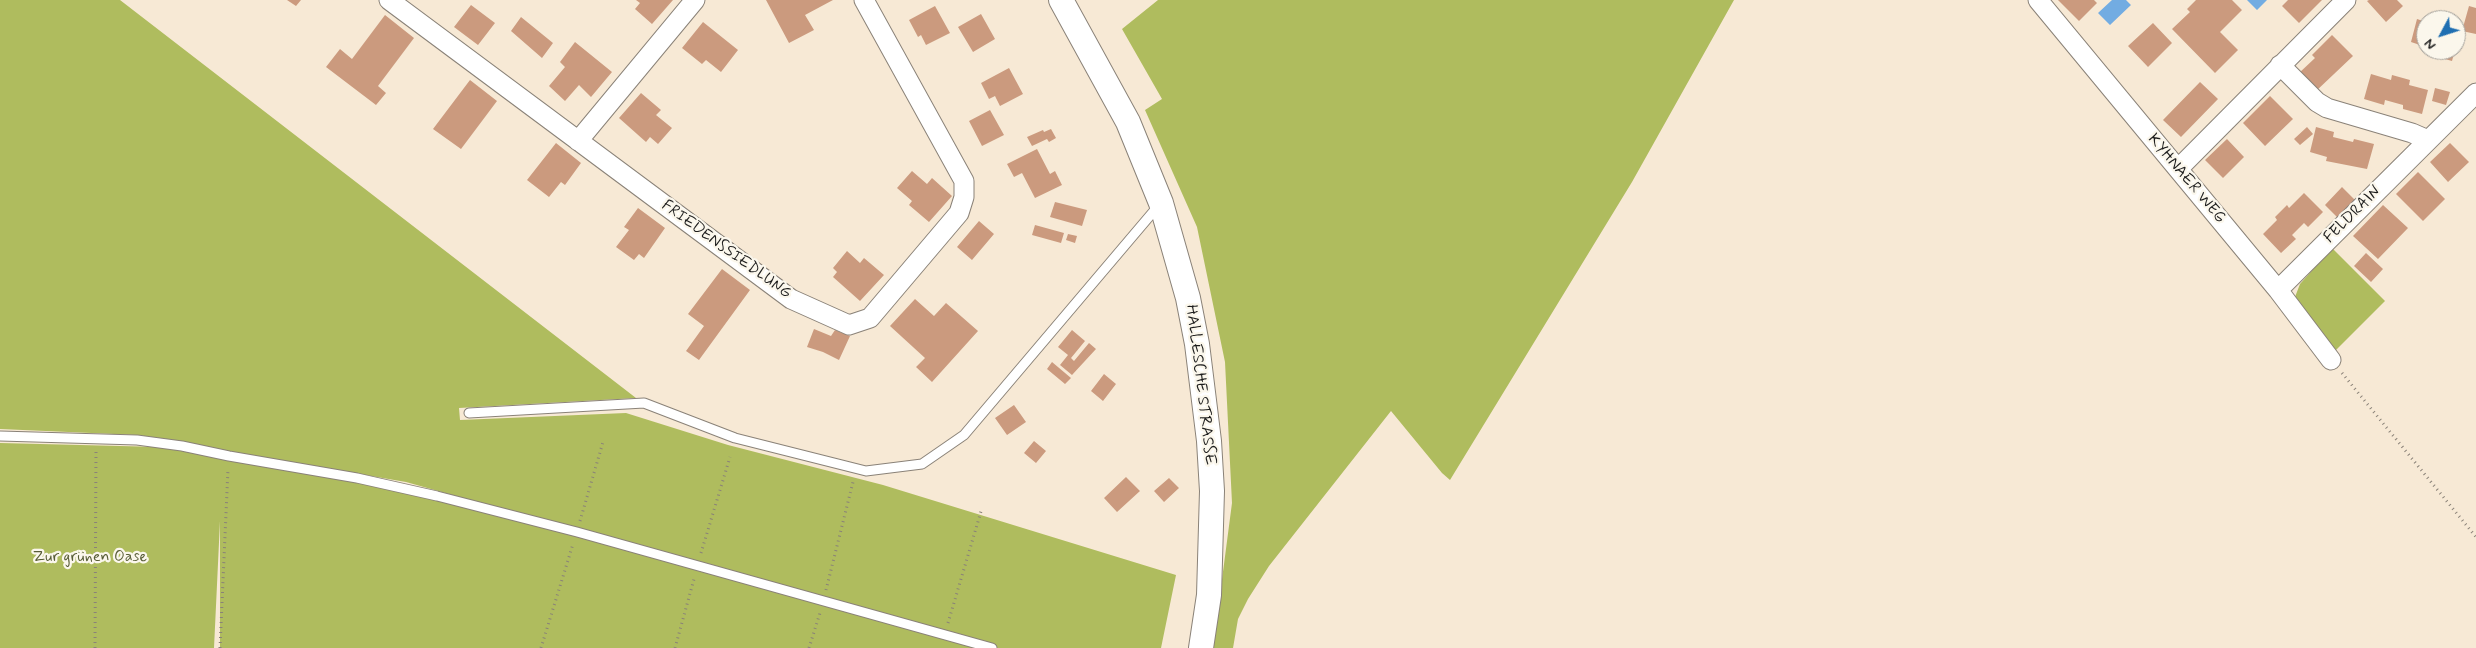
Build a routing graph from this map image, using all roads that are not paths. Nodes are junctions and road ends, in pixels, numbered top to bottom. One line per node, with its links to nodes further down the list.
1 (389, 0): 10 (street, FRIEDENSSIEDLUNG)
2 (695, 0): 10 (street)
3 (864, 0): 10 (street, FRIEDENSSIEDLUNG)
4 (1060, 0): 12 (street, HALLESCHE STRASSE)
5 (2038, 0): 11 (street, KYHNAER WEG)
6 (2346, 0): 7 (street)
7 (2280, 65): 9 (street); 11 (street)
8 (2476, 93): 9 (street, FELDRAIN)
9 (2428, 140): 13 (street, FELDRAIN)
10 (578, 141)
11 (2178, 168): 13 (street, KYHNAER WEG)
12 (1160, 203): 15 (lane); 18 (street, HALLESCHE STRASSE)
13 (2278, 290): 14 (street, KYHNAER WEG)
14 (2331, 360)
15 (469, 413)
16 (0, 436): 17 (lane)
17 (992, 648)
18 (1201, 648)

